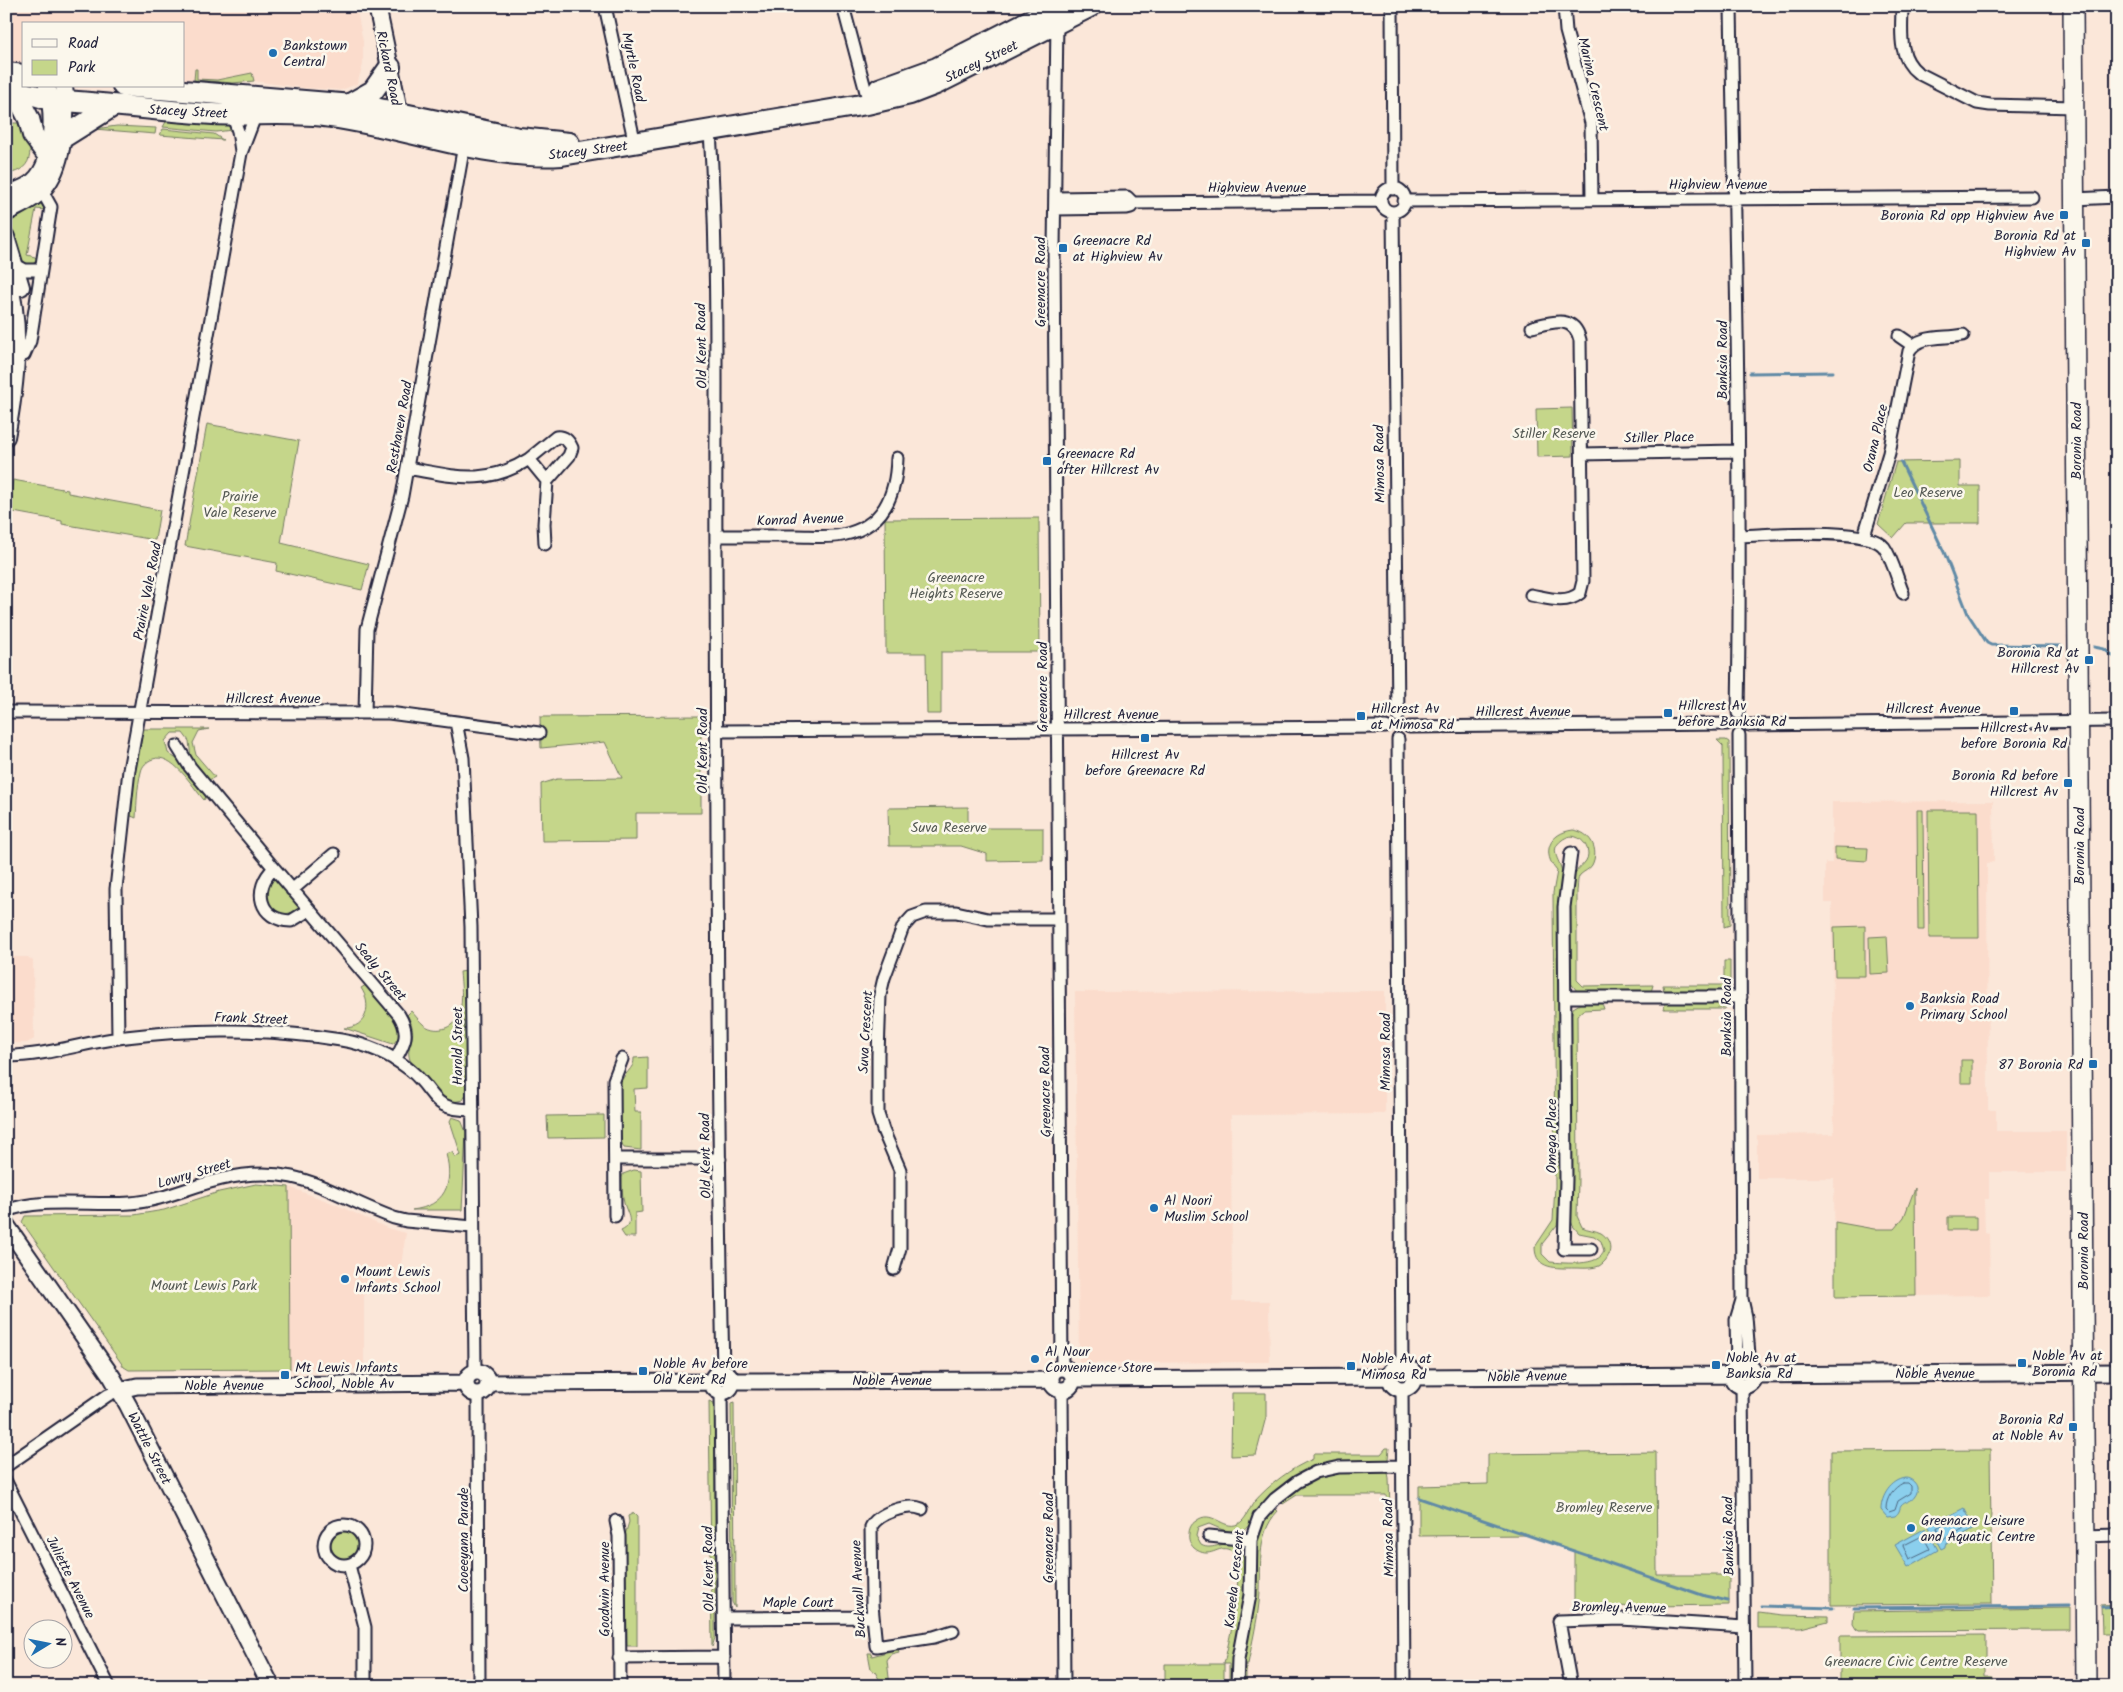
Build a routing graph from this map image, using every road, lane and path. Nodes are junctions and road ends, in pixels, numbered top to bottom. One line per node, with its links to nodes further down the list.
1 (377, 6): 11 (main road, Rickard Road)
2 (605, 6): 25 (street, Myrtle Road)
3 (843, 6): 16 (street)
4 (1091, 6): 10 (highway, Stacey Street)
5 (1392, 6): 30 (street)
6 (1564, 6): 37 (street, Marina Crescent)
7 (1731, 6): 34 (street, Banksia Road)
8 (1902, 6): 20 (street)
9 (2073, 6): 20 (main road, Boronia Road)
10 (1057, 11): 16 (highway, Stacey Street); 24 (highway, Stacey Street); 40 (street, Greenacre Road)
11 (390, 67): 18 (highway); 23 (main road, Rickard Road)
12 (6, 73): 13 (highway, Stacey Street)
13 (15, 86): 29 (highway)
14 (27, 88): 17 (highway, Stacey Street)
15 (148, 88): 18 (highway, Stacey Street)
16 (866, 92): 25 (highway, Stacey Street)
17 (57, 93): 19 (highway, Stacey Street); 26 (main road); 29 (main road)
18 (350, 104): 23 (highway, Stacey Street)
19 (113, 106): 21 (highway, Stacey Street); 26 (highway)
20 (2074, 107): 36 (main road, Boronia Road)
21 (232, 114): 22 (highway, Stacey Street); 28 (street, Prairie Vale Road)
22 (256, 114): 23 (highway, Stacey Street); 28 (street, Prairie Vale Road)
23 (399, 121): 25 (highway, Stacey Street); 27 (highway, Stacey Street)
24 (710, 131): 27 (highway, Stacey Street); 59 (street, Old Kent Road)
25 (633, 134)
26 (62, 138): 32 (main road)
27 (464, 145): 57 (street, Resthaven Road)
28 (241, 153): 67 (street, Prairie Vale Road)
29 (47, 154): 31 (main road)
30 (1393, 189): 38 (street); 39 (street)
31 (10, 190)
32 (42, 191): 42 (main road); 45 (street)
33 (2032, 197): 34 (street, Highview Avenue)
34 (1734, 198): 37 (street, Highview Avenue); 53 (street, Banksia Road)
35 (2117, 198): 36 (street)
36 (2074, 199): 71 (main road, Boronia Road)
37 (1592, 200): 39 (street, Highview Avenue)
38 (1381, 201): 40 (street, Highview Avenue); 41 (street)
39 (1404, 201): 41 (street)
40 (1055, 204): 77 (street, Greenacre Road)
41 (1392, 212): 69 (street, Mimosa Road)
42 (6, 213)
43 (6, 237): 44 (main road)
44 (11, 268): 45 (street); 50 (main road); 51 (main road)
45 (40, 270): 50 (street)
46 (1532, 327): 54 (street)
47 (1898, 336): 49 (street)
48 (1962, 336): 49 (street)
49 (1912, 345): 61 (street, Orana Place)
50 (24, 355): 51 (main road)
51 (13, 399): 52 (main road)
52 (6, 437)
53 (1737, 451): 54 (street, Stiller Place); 60 (street, Banksia Road)
54 (1582, 454): 64 (street)
55 (897, 458): 59 (street, Konrad Avenue)
56 (528, 459): 57 (street); 58 (street); 58 (street)
57 (407, 468): 66 (street, Resthaven Road)
58 (548, 481): 62 (street)
59 (716, 536): 78 (street, Old Kent Road)
60 (1739, 536): 61 (street); 68 (street, Banksia Road)
61 (1864, 536): 63 (street)
62 (545, 544)
63 (1903, 593)
64 (1531, 594)
65 (6, 712): 67 (street, Hillcrest Avenue)
66 (366, 712): 67 (street, Hillcrest Avenue); 70 (street, Hillcrest Avenue)
67 (138, 713): 91 (street, Prairie Vale Road)
68 (1738, 713): 73 (street); 74 (street)
69 (1398, 716): 75 (street); 76 (street)
70 (456, 722): 79 (street, Hillcrest Avenue); 95 (street, Harold Street)
71 (2078, 722): 72 (street, Hillcrest Avenue); 74 (street, Hillcrest Avenue); 107 (main road, Boronia Road)
72 (2117, 722)
73 (1726, 724): 76 (street, Hillcrest Avenue); 80 (street)
74 (1749, 725): 80 (street)
75 (1386, 727): 77 (street, Hillcrest Avenue); 81 (street)
76 (1409, 727): 81 (street)
77 (1057, 729): 78 (street, Hillcrest Avenue); 88 (street, Greenacre Road)
78 (717, 731): 96 (street, Old Kent Road)
79 (539, 733)
80 (1739, 735): 90 (street, Banksia Road)
81 (1398, 739): 104 (street, Mimosa Road)
82 (177, 746): 85 (street, Sealy Street)
83 (1572, 853): 89 (street, Omega Place)
84 (334, 854): 86 (street)
85 (274, 868): 86 (street, Sealy Street); 87 (street)
86 (292, 890): 87 (street, Sealy Street)
87 (309, 910): 94 (street, Sealy Street)
88 (1058, 919): 103 (street, Suva Crescent); 105 (street, Greenacre Road)
89 (1566, 997): 90 (street); 102 (street, Omega Place)
90 (1741, 997): 106 (street, Banksia Road)
91 (118, 1038): 92 (street, Frank Street); 94 (street, Frank Street)
92 (6, 1056)
93 (622, 1059): 97 (street)
94 (395, 1060): 95 (street, Frank Street)
95 (473, 1110): 101 (street, Harold Street)
96 (720, 1158): 97 (street); 113 (street, Old Kent Road)
97 (615, 1159): 99 (street)
98 (6, 1211): 101 (street, Lowry Street)
99 (616, 1216)
100 (6, 1225): 118 (main road, Wattle Street)
101 (473, 1227): 109 (street, Harold Street)
102 (1591, 1249)
103 (894, 1269)
104 (1402, 1365): 110 (street); 111 (street)
105 (1062, 1368): 112 (street); 115 (street)
106 (1743, 1370): 107 (street, Noble Avenue); 111 (street, Noble Avenue); 116 (street)
107 (2084, 1372): 108 (street, Noble Avenue); 127 (main road, Boronia Road)
108 (2117, 1372)
109 (470, 1377): 114 (street); 118 (street, Noble Avenue); 119 (street)
110 (1390, 1377): 112 (street); 117 (street)
111 (1413, 1377): 117 (street)
112 (1073, 1379): 115 (street)
113 (722, 1382): 114 (street, Noble Avenue); 115 (street, Noble Avenue); 131 (street, Old Kent Road)
114 (488, 1383): 119 (street)
115 (1057, 1385): 142 (street, Greenacre Road)
116 (1742, 1386): 132 (street, Banksia Road)
117 (1402, 1389): 121 (street, Mimosa Road)
118 (120, 1390): 120 (street, Noble Avenue); 137 (main road, Wattle Street)
119 (478, 1394): 139 (street, Cooeeyana Parade)
120 (6, 1466)
121 (1402, 1466): 128 (street, Kareela Crescent); 144 (street, Mimosa Road)
122 (6, 1482): 136 (street, Juliette Avenue)
123 (922, 1509): 130 (street, Buckwall Avenue)
124 (616, 1521): 135 (street, Goodwin Avenue)
125 (2117, 1535): 127 (street)
126 (1209, 1536): 128 (street)
127 (2084, 1536): 147 (main road, Boronia Road)
128 (1251, 1540): 143 (street, Kareela Crescent)
129 (349, 1564): 138 (street)
130 (873, 1617): 131 (street, Maple Court); 133 (street, Buckwall Avenue)
131 (724, 1618): 134 (street, Old Kent Road)
132 (1744, 1627): 145 (street, Bromley Avenue); 146 (street, Banksia Road)
133 (953, 1631)
134 (724, 1657): 135 (street); 141 (street, Old Kent Road)
135 (620, 1658): 140 (street, Goodwin Avenue)
136 (110, 1686)
137 (271, 1686)
138 (366, 1686)
139 (479, 1686)
140 (620, 1686)
141 (724, 1686)
142 (1064, 1686)
143 (1237, 1686)
144 (1404, 1686)
145 (1571, 1686)
146 (1745, 1686)
147 (2086, 1686)

